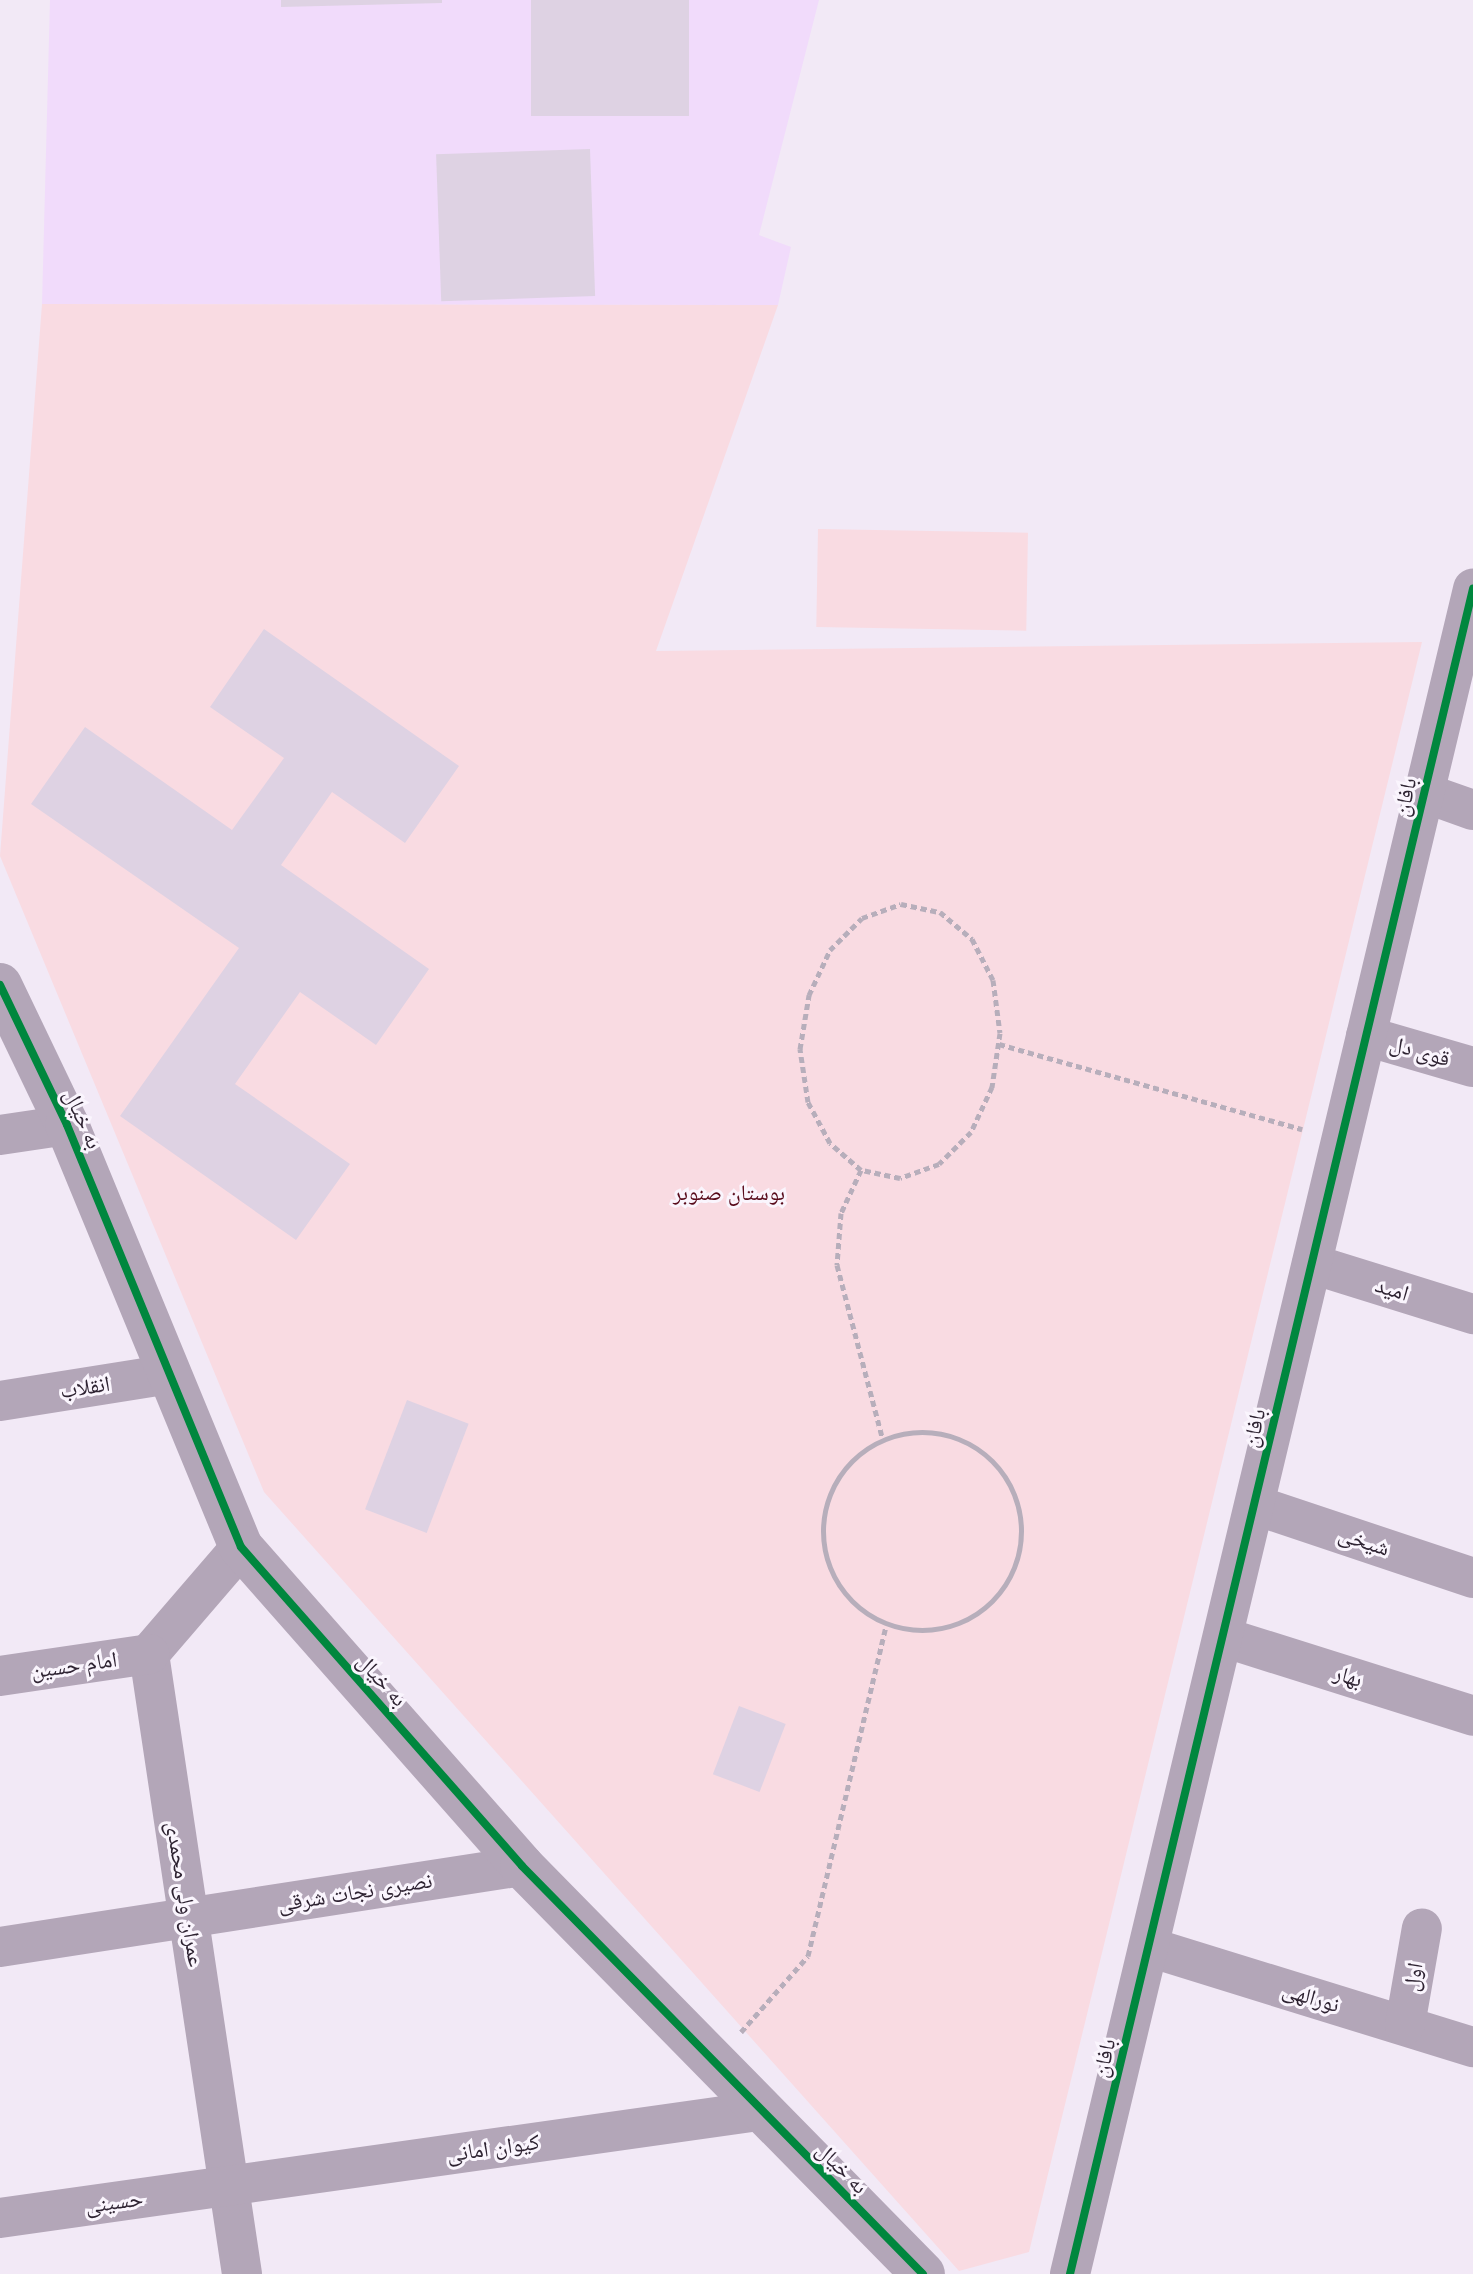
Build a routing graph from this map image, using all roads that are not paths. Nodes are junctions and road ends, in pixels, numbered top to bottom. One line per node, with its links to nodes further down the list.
1 (1473, 589): 2 (street, بافان)
2 (1425, 793): 3 (street); 5 (street, بافان)
3 (1473, 810)
4 (0, 985): 7 (street, به خیال)
5 (1366, 1036): 6 (street, قوی دل); 9 (street, بافان)
6 (1473, 1067)
7 (67, 1125): 8 (street); 11 (street, به خیال)
8 (0, 1135)
9 (1312, 1264): 10 (street, امید); 13 (street, بافان)
10 (1473, 1314)
11 (170, 1374): 12 (street, انقلاب); 14 (street, به خیال)
12 (0, 1401)
13 (1255, 1505): 15 (street, شیخی); 16 (street, بافان)
14 (241, 1547): 17 (street); 20 (street, به خیال)
15 (1473, 1578)
16 (1223, 1637): 19 (street, بهار); 24 (street, بافان)
17 (149, 1654): 18 (street, امام حسین); 21 (street, عمران ولی محمدی)
18 (0, 1676)
19 (1473, 1716)
20 (522, 1866): 21 (street, نصیری نجات شرقی); 27 (street, به خیال)
21 (189, 1919): 23 (street, نصیری نجات شرقی); 28 (street, عمران ولی محمدی)
22 (1422, 1928): 25 (street, اول)
23 (0, 1947)
24 (1149, 1947): 25 (street, نورالهی); 32 (street, بافان)
25 (1405, 2025): 26 (street, نورالهی)
26 (1473, 2047)
27 (758, 2111): 28 (street, کیوان امانی); 31 (street, به خیال)
28 (229, 2185): 29 (street, حسینی); 30 (street, عمران ولی محمدی)
29 (0, 2218)
30 (242, 2274)
31 (923, 2274)
32 (1070, 2274)

